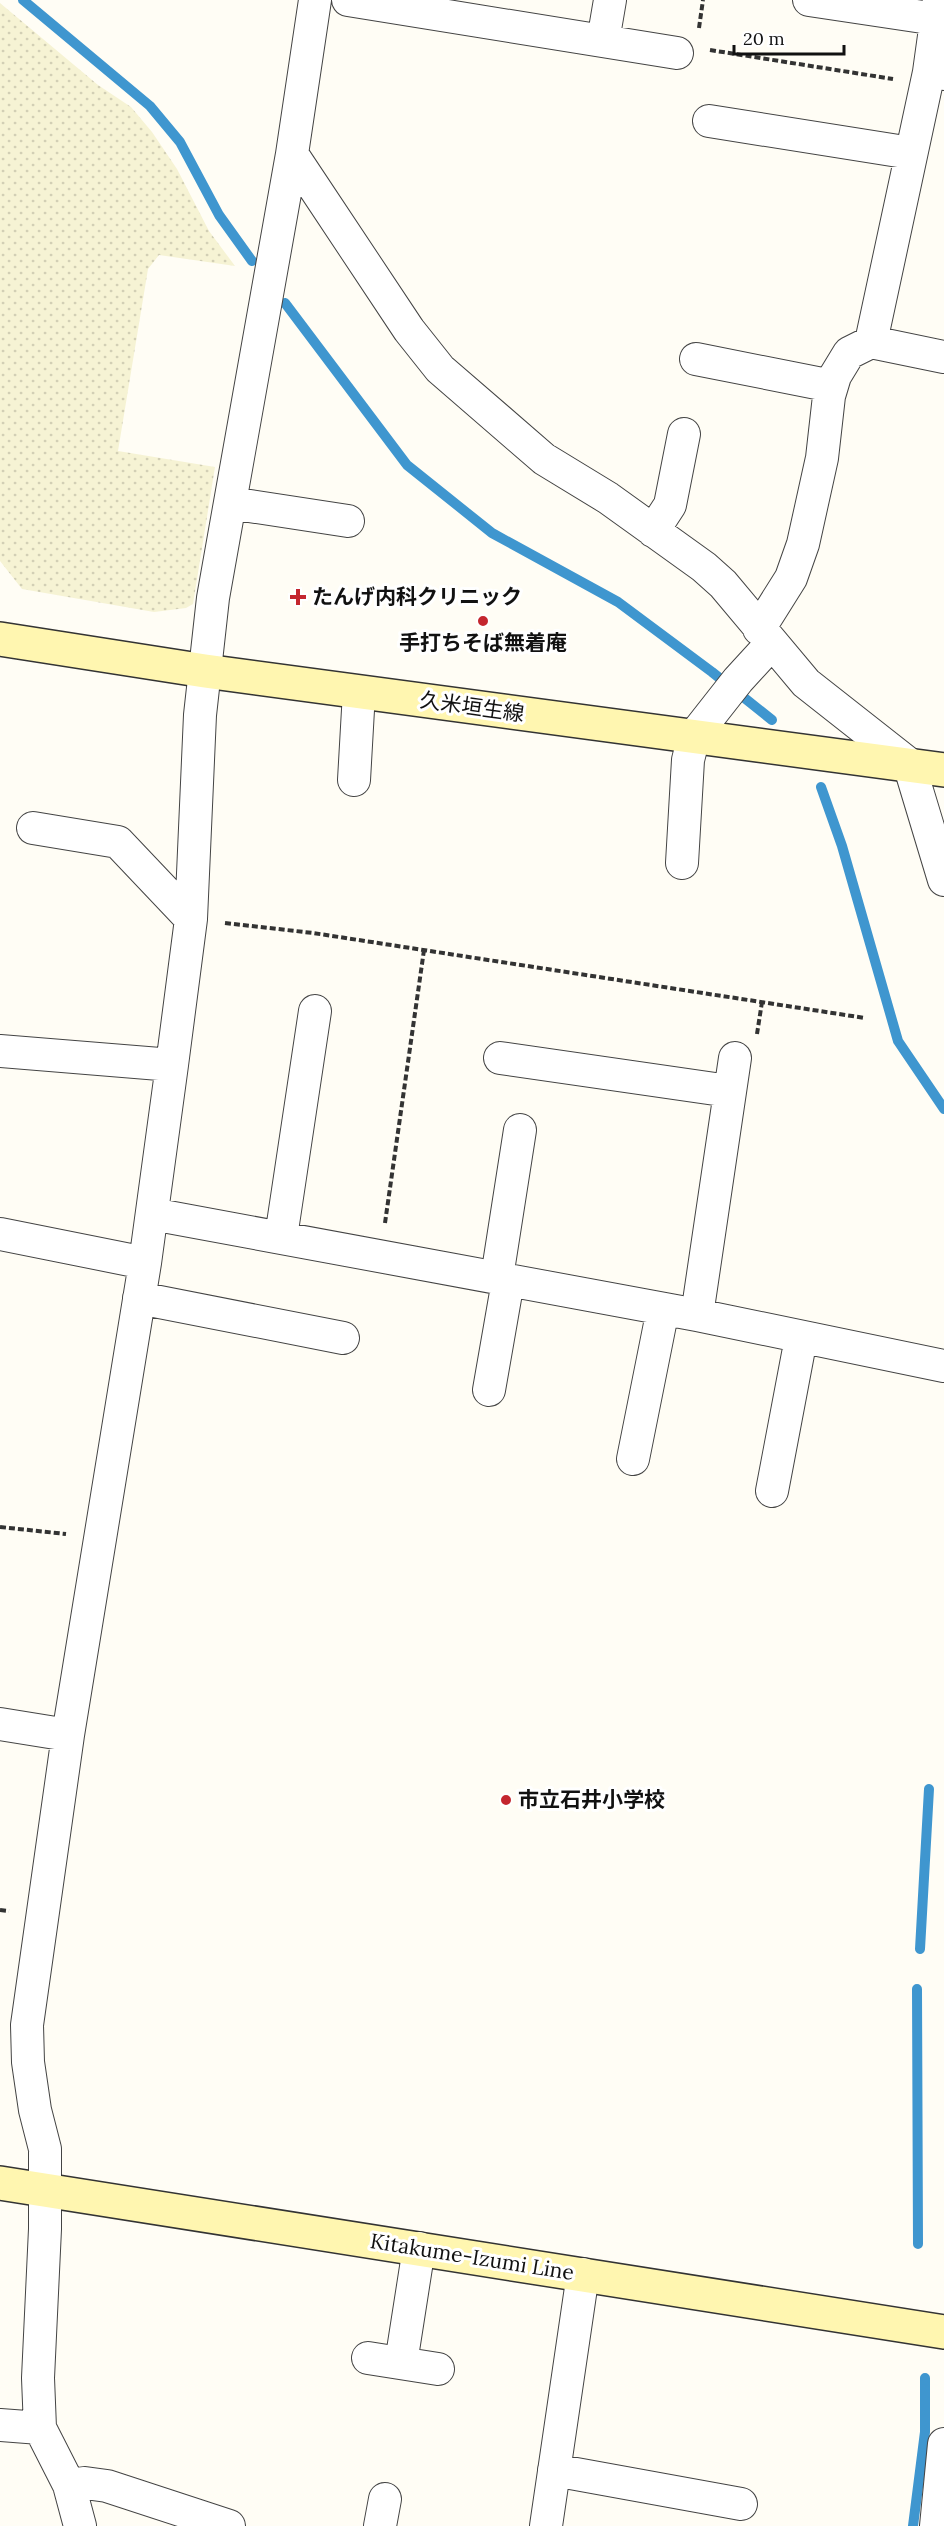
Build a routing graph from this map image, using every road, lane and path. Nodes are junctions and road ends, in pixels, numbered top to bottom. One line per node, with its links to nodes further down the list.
1 (315, 0): 13 (street)
2 (348, 0): 7 (street)
3 (610, 0): 7 (street)
4 (704, 0): 8 (path)
5 (809, 0): 6 (street)
6 (937, 10): 10 (street)
7 (603, 41): 8 (street)
8 (688, 45)
9 (708, 50): 10 (path)
10 (933, 77): 12 (street)
11 (709, 121): 12 (street)
12 (912, 153): 14 (street)
13 (292, 154): 19 (street); 21 (street)
14 (871, 342): 15 (street); 17 (street)
15 (944, 357)
16 (696, 359): 17 (street)
17 (832, 386): 22 (street)
18 (684, 435): 21 (street)
19 (230, 503): 20 (street); 24 (street)
20 (348, 521)
21 (654, 531): 22 (street)
22 (765, 637): 26 (street); 27 (street)
23 (0, 639): 24 (main road, 久米垣生線)
24 (205, 671): 25 (main road, 久米垣生線); 33 (street)
25 (359, 692): 26 (main road, 久米垣生線); 29 (street)
26 (694, 736): 27 (main road, 久米垣生線); 31 (street)
27 (909, 764): 28 (main road, 久米垣生線); 32 (street)
28 (944, 770)
29 (354, 780)
30 (33, 828): 33 (street)
31 (682, 862)
32 (944, 880)
33 (191, 919): 34 (path); 40 (street)
34 (424, 950): 36 (path); 46 (path)
35 (315, 1011): 45 (street)
36 (865, 1018)
37 (0, 1051): 40 (street)
38 (500, 1058): 41 (street)
39 (735, 1058): 41 (street)
40 (172, 1065): 43 (street)
41 (729, 1091): 51 (street)
42 (520, 1130): 48 (street)
43 (152, 1214): 45 (street); 47 (street)
44 (0, 1234): 47 (street)
45 (281, 1237): 46 (street)
46 (380, 1257): 48 (street)
47 (145, 1263): 49 (street)
48 (502, 1279): 50 (street); 55 (street)
49 (139, 1298): 52 (street); 59 (street)
50 (663, 1310): 51 (street); 56 (street)
51 (698, 1316): 53 (street)
52 (343, 1338)
53 (801, 1338): 54 (street); 57 (street)
54 (944, 1366)
55 (489, 1390)
56 (633, 1459)
57 (772, 1491)
58 (0, 1527): 59 (path)
59 (100, 1538): 61 (street)
60 (0, 1724): 61 (street)
61 (68, 1735): 63 (street)
62 (0, 2183): 63 (main road, Kitakume-Izumi Line)
63 (46, 2190): 64 (main road, Kitakume-Izumi Line); 71 (street)
64 (419, 2248): 65 (main road, Kitakume-Izumi Line); 68 (street)
65 (583, 2274): 66 (main road, Kitakume-Izumi Line); 73 (street)
66 (944, 2332)
67 (368, 2358): 68 (street)
68 (402, 2363): 69 (street)
69 (438, 2369)
70 (0, 2425): 71 (street)
71 (40, 2428): 74 (street)
72 (944, 2444): 79 (street)
73 (554, 2470): 75 (street); 78 (street)
74 (69, 2485): 76 (street); 77 (street)
75 (741, 2504)
76 (80, 2526)
77 (229, 2526)
78 (546, 2526)
79 (936, 2526)

